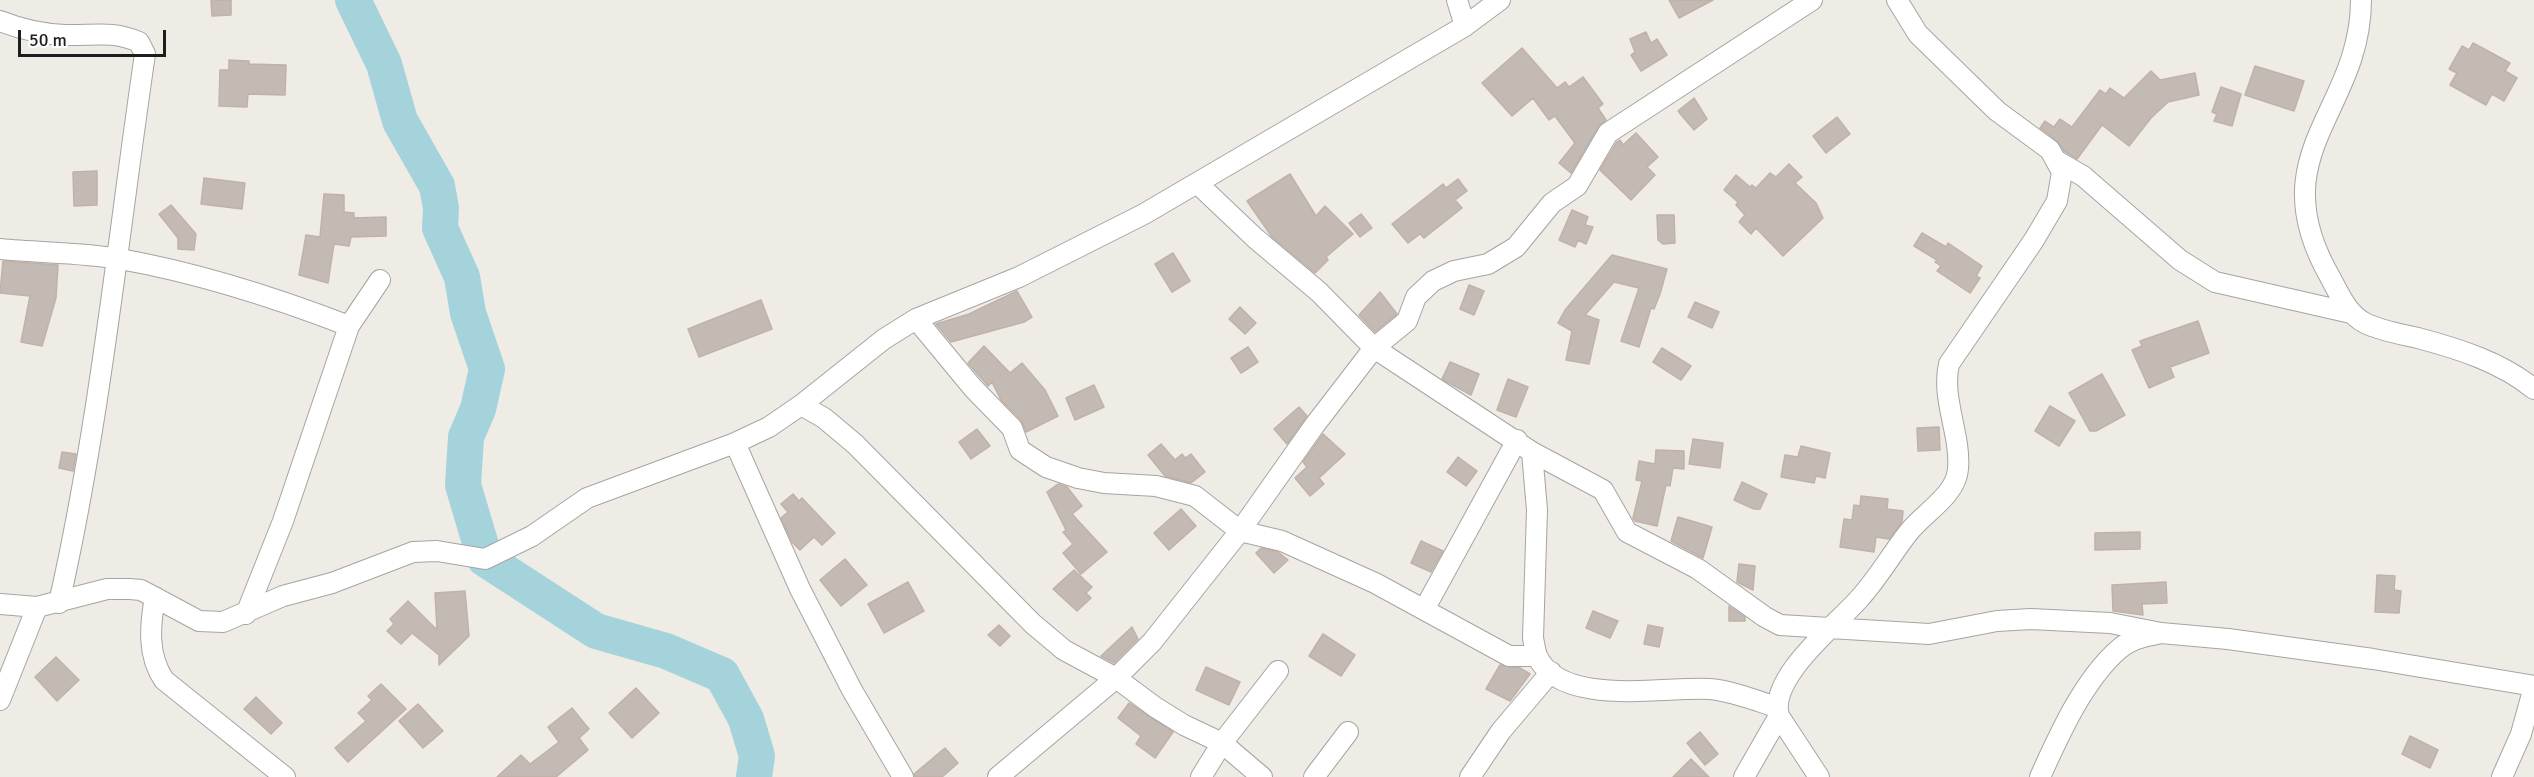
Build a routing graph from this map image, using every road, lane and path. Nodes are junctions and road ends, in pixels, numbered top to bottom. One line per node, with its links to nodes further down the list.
1 (1457, 0): 7 (street)
2 (1500, 0): 7 (street)
3 (1812, 0): 16 (street)
4 (1897, 0): 8 (street)
5 (2361, 0): 13 (street)
6 (0, 21): 11 (street)
7 (1465, 26): 9 (street)
8 (2057, 161): 13 (street); 28 (street)
9 (1198, 184): 14 (street); 16 (street)
10 (0, 249): 11 (street)
11 (117, 258): 15 (street); 23 (street)
12 (380, 280): 15 (street)
13 (2351, 313): 17 (street)
14 (916, 319): 18 (street); 21 (street)
15 (349, 326): 27 (street)
16 (1374, 348): 20 (street); 21 (street)
17 (2534, 389)
18 (801, 405): 19 (street); 33 (street)
19 (735, 443): 27 (street); 40 (street)
20 (1524, 446): 26 (street); 28 (street); 30 (street)
21 (1240, 531): 26 (street); 33 (street)
22 (155, 597): 23 (street); 27 (street); 39 (street)
23 (59, 603): 25 (street)
24 (0, 604): 25 (street)
25 (38, 607): 35 (street)
26 (1425, 608): 30 (street)
27 (246, 614)
28 (1829, 628): 29 (street); 36 (street)
29 (2161, 633): 34 (street); 48 (street)
30 (1537, 656): 32 (street)
31 (1278, 671): 38 (street)
32 (1551, 672): 36 (street); 45 (street)
33 (1116, 678): 38 (street); 41 (street)
34 (2534, 687): 49 (street)
35 (0, 700)
36 (1778, 711): 46 (street); 47 (street)
37 (1348, 732): 44 (street)
38 (1222, 743): 42 (street); 43 (street)
39 (285, 777)
40 (903, 777)
41 (998, 777)
42 (1201, 777)
43 (1262, 777)
44 (1314, 777)
45 (1470, 777)
46 (1744, 777)
47 (1819, 777)
48 (2040, 777)
49 (2502, 777)

